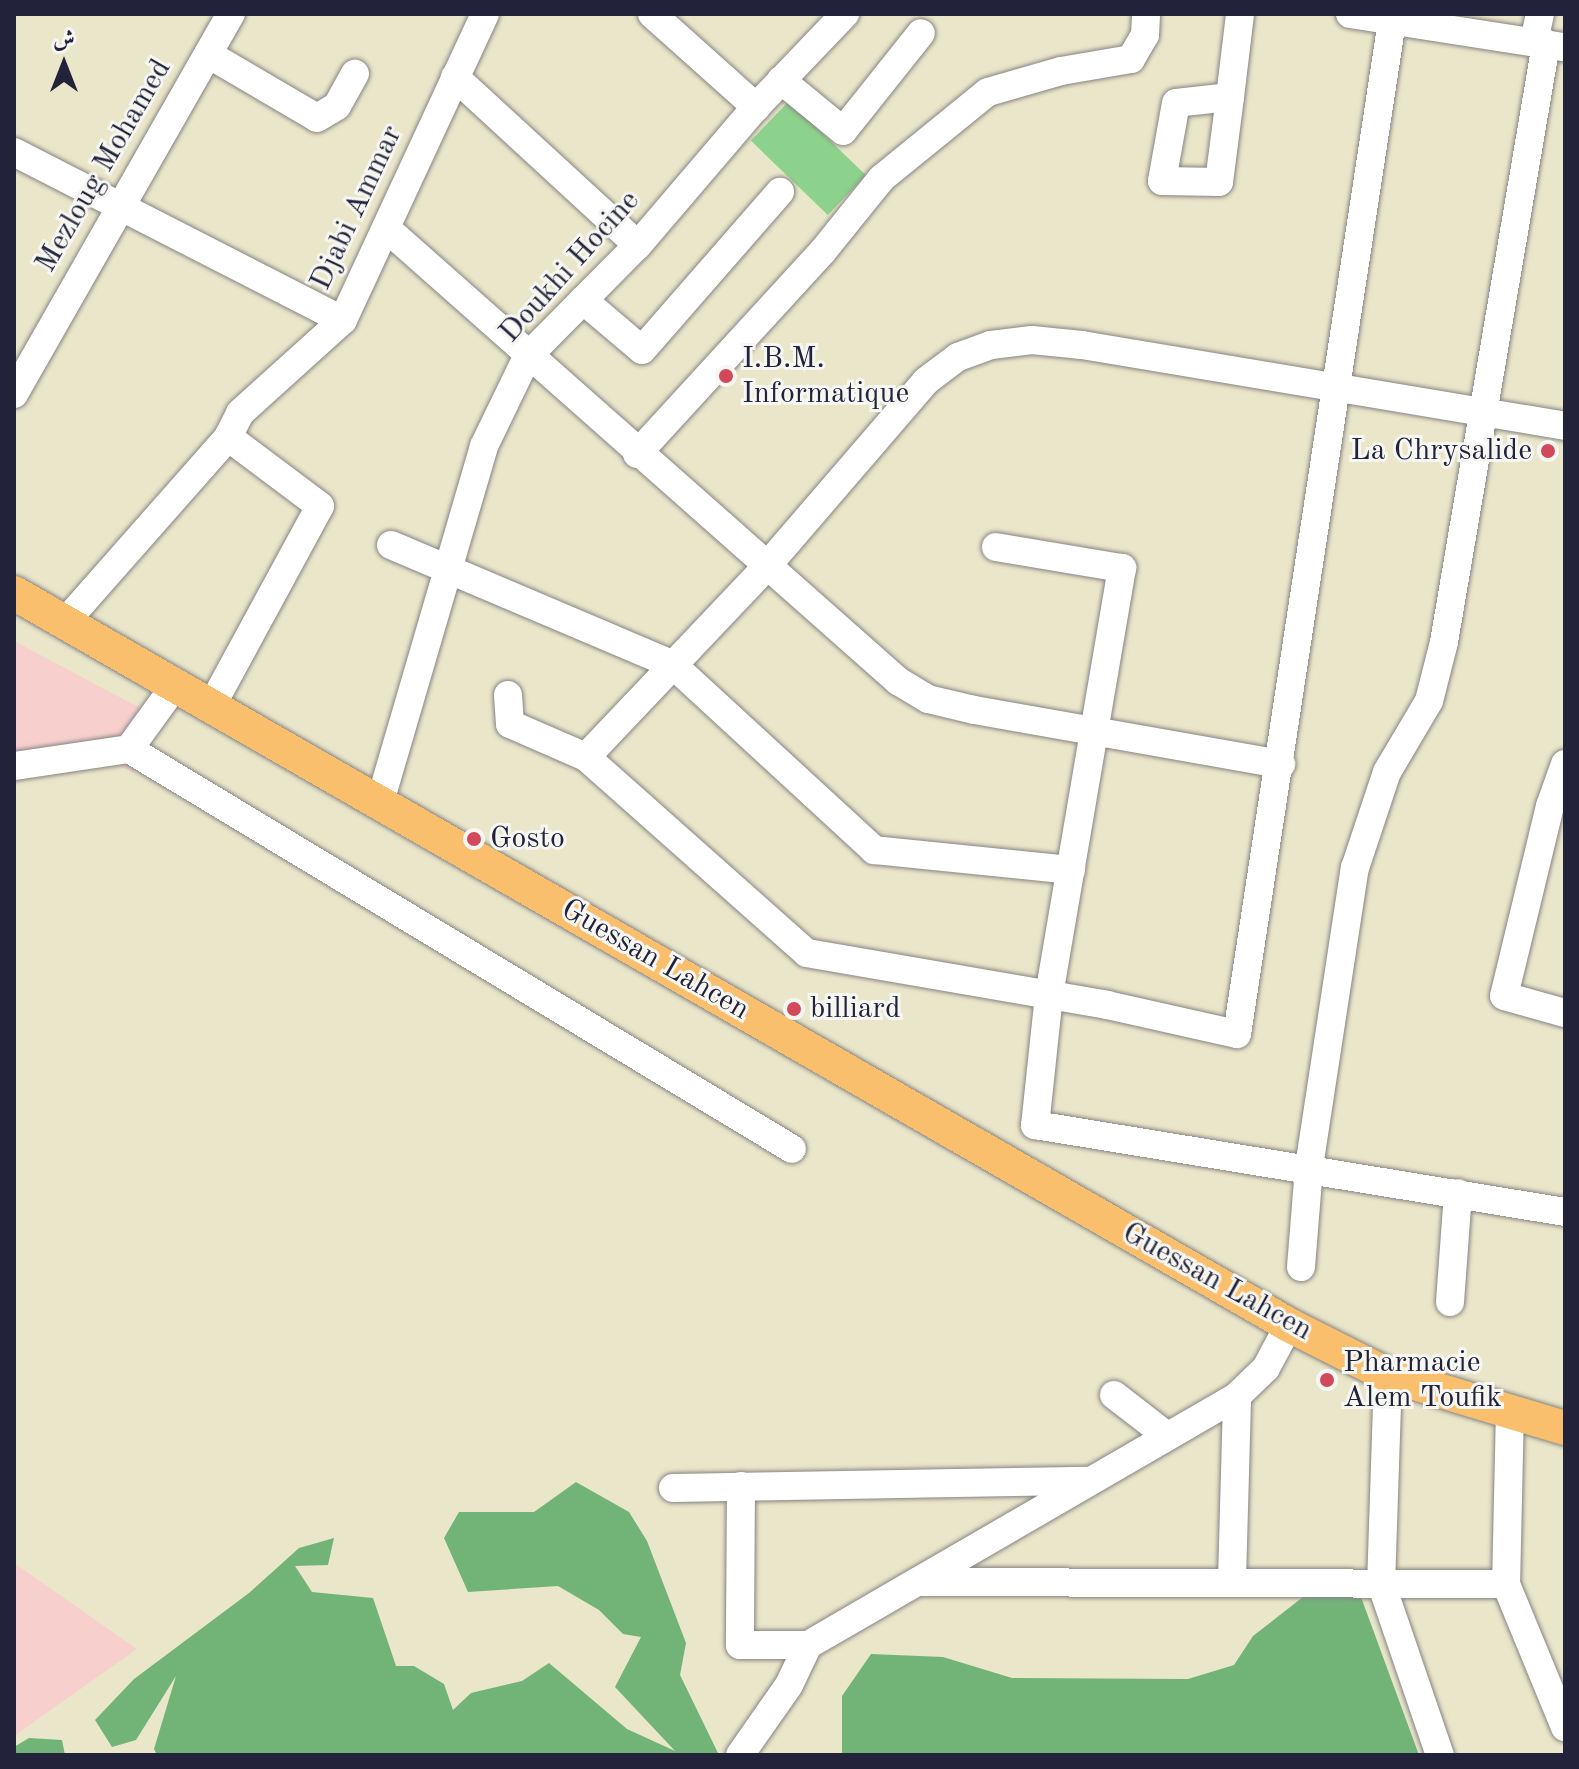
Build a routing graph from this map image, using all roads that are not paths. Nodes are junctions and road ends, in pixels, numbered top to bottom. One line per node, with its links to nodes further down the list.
1 (231, 14): 12 (street, Mezloug Mohamed)
2 (485, 14): 14 (street, Djabi Ammar)
3 (652, 14): 17 (street)
4 (845, 14): 15 (street, Doukhi Hocine)
5 (1146, 14): 31 (street)
6 (1240, 14): 16 (street)
7 (1350, 14): 9 (street)
8 (1540, 14): 11 (street)
9 (1393, 17): 11 (street); 26 (street)
10 (921, 33): 15 (street)
11 (1548, 44): 28 (street)
12 (208, 54): 13 (street); 20 (street, Mezloug Mohamed)
13 (355, 74)
14 (455, 77): 21 (street, Djabi Ammar); 22 (street)
15 (781, 80): 17 (street, Doukhi Hocine)
16 (1230, 97)
17 (756, 107): 22 (street, Doukhi Hocine)
18 (14, 152): 20 (street)
19 (780, 192): 23 (street)
20 (120, 203): 24 (street); 27 (street, Mezloug Mohamed)
21 (386, 228): 24 (street, Djabi Ammar); 25 (street)
22 (638, 245): 23 (street, Doukhi Hocine)
23 (583, 300): 25 (street, Doukhi Hocine)
24 (343, 320): 30 (street, Djabi Ammar)
25 (527, 357): 31 (street); 35 (street, Doukhi Hocine)
26 (1336, 391): 28 (street); 34 (street); 45 (street)
27 (14, 394)
28 (1483, 412): 29 (street); 53 (street)
29 (1565, 426)
30 (228, 437): 37 (street, Djabi Ammar); 41 (street)
31 (637, 454): 34 (street)
32 (391, 545): 35 (street)
33 (996, 547): 42 (street)
34 (766, 567): 38 (street); 42 (street)
35 (448, 572): 38 (street); 48 (street, Doukhi Hocine)
36 (14, 593): 37 (main road, Guessan Lahcen)
37 (66, 621): 39 (main road, Guessan Lahcen)
38 (672, 664): 44 (street); 49 (street)
39 (176, 684): 41 (main road, Guessan Lahcen); 43 (street)
40 (508, 695): 44 (street)
41 (212, 705): 48 (main road, Guessan Lahcen)
42 (1094, 729): 45 (street); 49 (street)
43 (129, 749): 47 (street); 52 (street)
44 (586, 757): 50 (street)
45 (1281, 764): 50 (street)
46 (1565, 764): 51 (street)
47 (14, 766)
48 (380, 802): 58 (main road, Guessan Lahcen)
49 (1071, 870): 50 (street)
50 (1049, 995): 53 (street)
51 (1565, 1013)
52 (792, 1149)
53 (1309, 1167): 54 (street); 56 (street)
54 (1458, 1193): 55 (street); 57 (street)
55 (1565, 1212)
56 (1301, 1267)
57 (1450, 1302)
58 (1289, 1325): 59 (main road, Guessan Lahcen); 61 (street)
59 (1388, 1375): 62 (main road, Guessan Lahcen); 70 (street)
60 (1114, 1395): 64 (street)
61 (1237, 1396): 64 (street); 68 (street)
62 (1510, 1410): 63 (main road, Guessan Lahcen); 71 (street)
63 (1565, 1428)
64 (1167, 1436): 65 (street)
65 (1090, 1481): 66 (street); 69 (street)
66 (741, 1486): 67 (street); 72 (street)
67 (673, 1488)
68 (1232, 1580): 69 (street); 70 (street)
69 (922, 1582): 72 (street)
70 (1381, 1583): 71 (street); 75 (street)
71 (1506, 1584): 73 (street)
72 (808, 1645): 74 (street)
73 (1565, 1727)
74 (740, 1755)
75 (1440, 1755)

